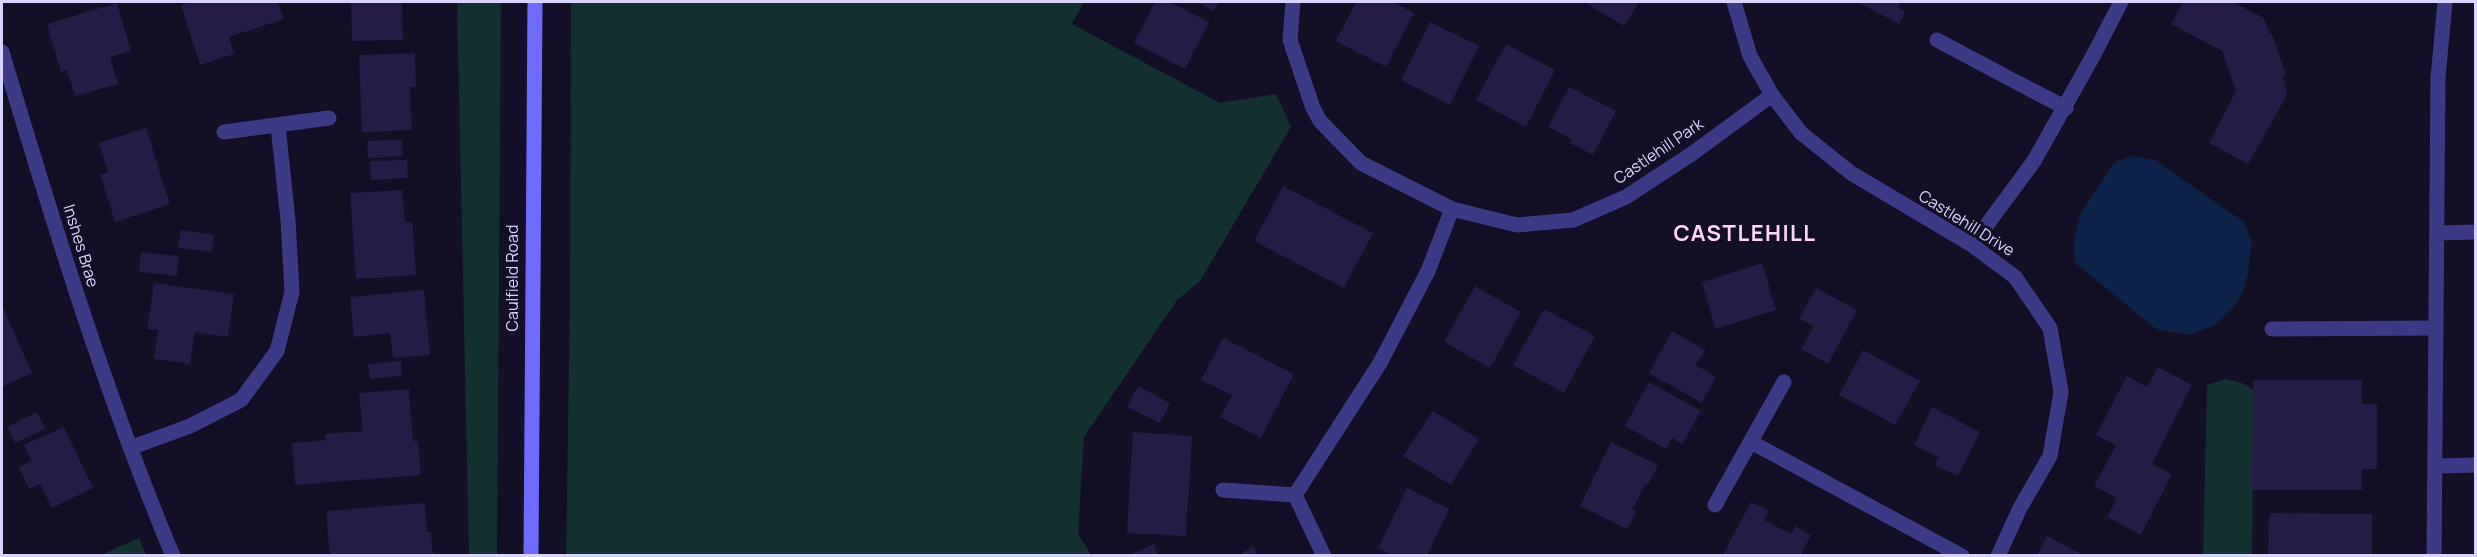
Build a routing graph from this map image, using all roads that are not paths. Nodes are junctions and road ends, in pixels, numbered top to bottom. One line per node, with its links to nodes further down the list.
1 (535, 2): 28 (street, Caulfield Road)
2 (1293, 2): 13 (street, Castlehill Park)
3 (1734, 2): 8 (street, Castlehill Drive)
4 (2121, 2): 9 (street)
5 (2445, 2): 15 (street)
6 (1937, 40): 9 (street)
7 (2, 52): 21 (street, Inshes Brae)
8 (1772, 94): 13 (street, Castlehill Park); 16 (street, Castlehill Drive)
9 (2066, 108): 16 (street)
10 (329, 118): 11 (street)
11 (278, 126): 12 (street); 21 (street)
12 (224, 132)
13 (1452, 209): 25 (street)
14 (2475, 232): 15 (street)
15 (2437, 233): 17 (street)
16 (1972, 245): 31 (street, Castlehill Drive)
17 (2435, 328): 18 (street); 23 (street)
18 (2272, 329)
19 (1784, 382): 20 (street)
20 (1751, 442): 26 (street); 30 (street)
21 (130, 448): 27 (street, Inshes Brae)
22 (2475, 465): 23 (street)
23 (2434, 466): 32 (street)
24 (1223, 490): 25 (street)
25 (1295, 495): 29 (street)
26 (1715, 505)
27 (173, 555)
28 (531, 555)
29 (1324, 555)
30 (1962, 555)
31 (1998, 555)
32 (2434, 555)

